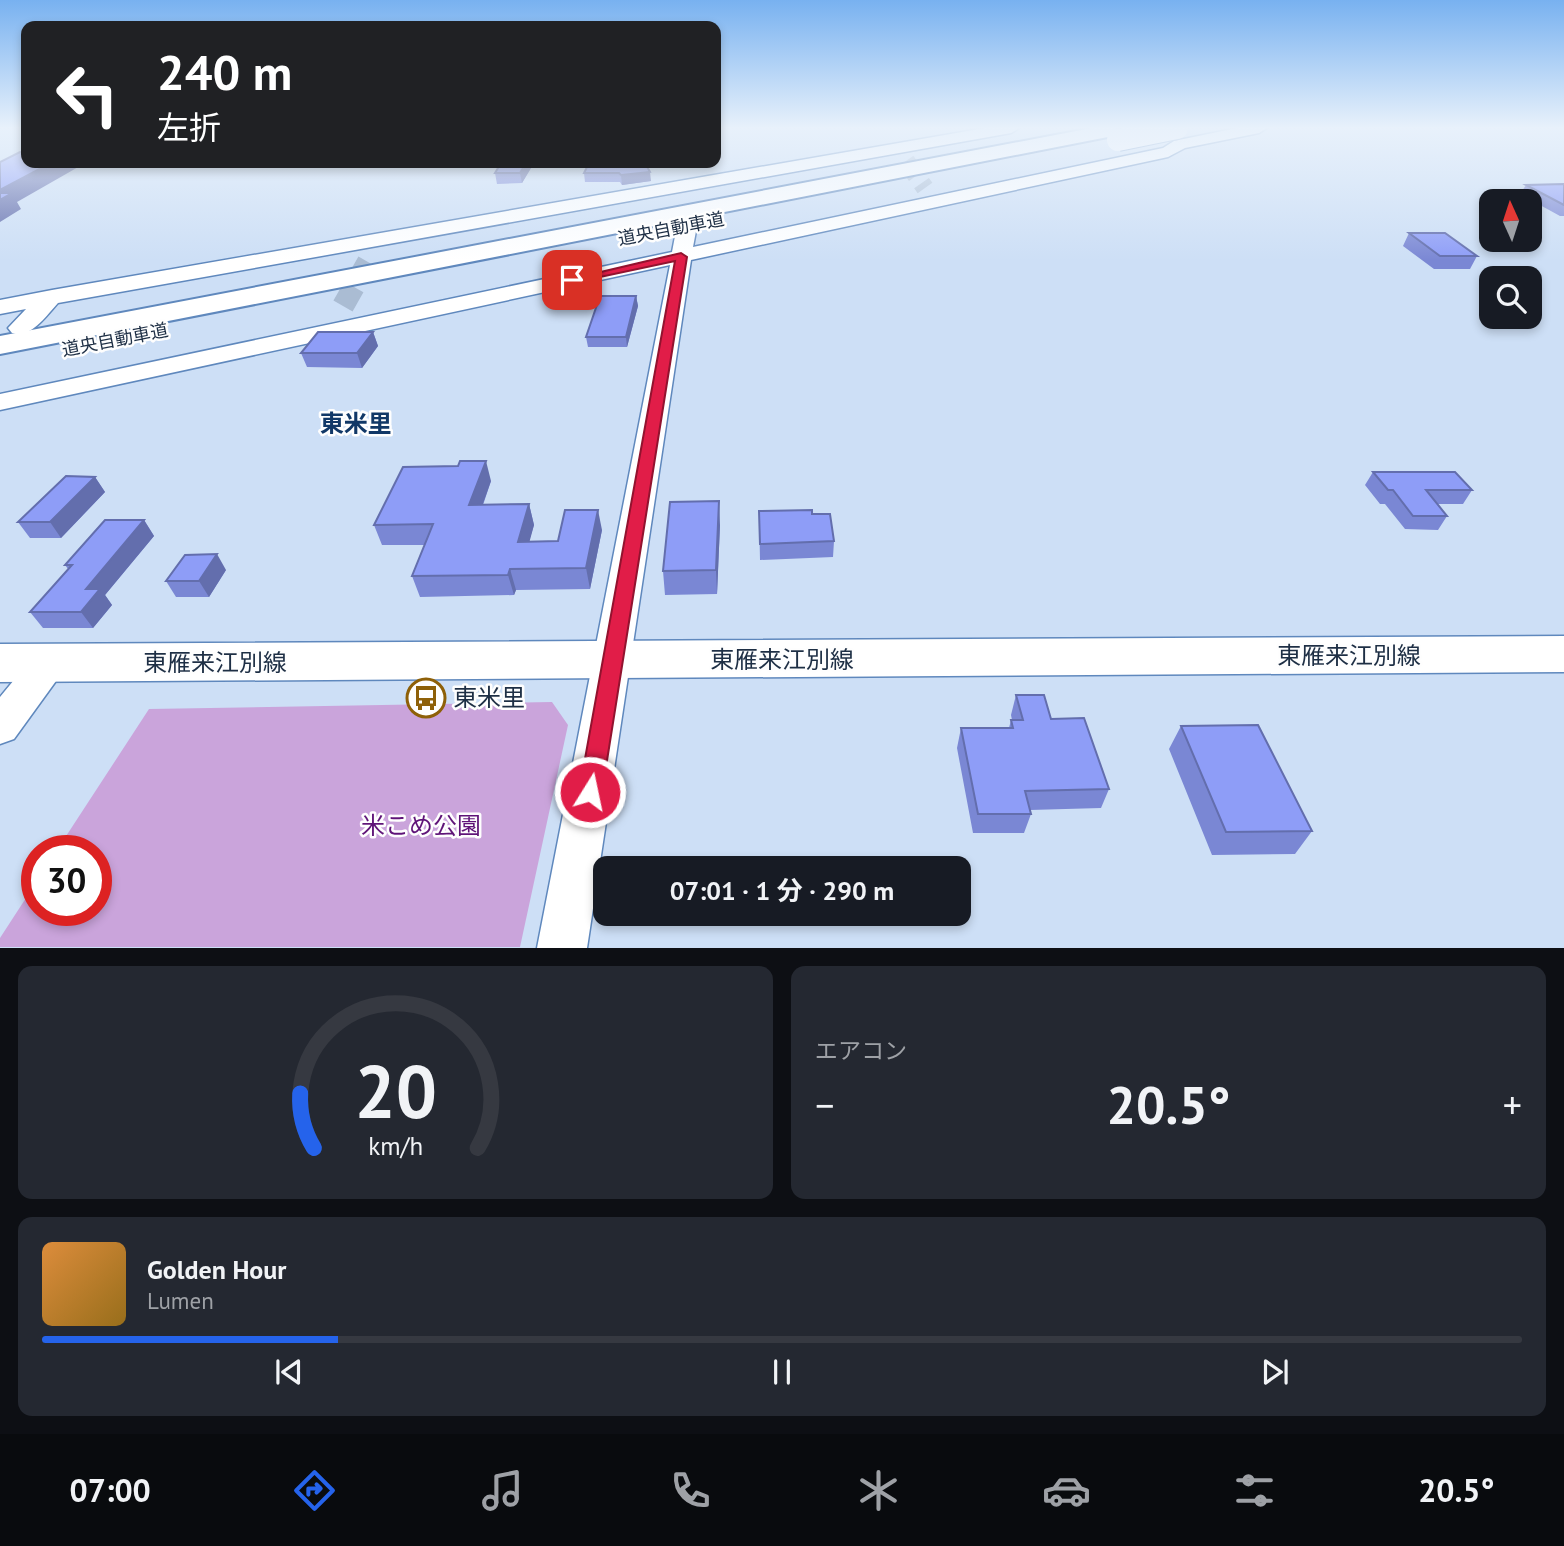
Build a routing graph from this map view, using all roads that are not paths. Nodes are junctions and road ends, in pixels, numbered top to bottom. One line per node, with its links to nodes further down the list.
1 (695, 172): 6 (street)
2 (773, 172): 6 (street)
3 (908, 172): 15 (highway, 道央自動車道)
4 (924, 172): 16 (highway, 道央自動車道)
5 (1056, 172): 7 (street)
6 (693, 183): 7 (street); 8 (street)
7 (686, 231): 14 (street); 19 (street)
8 (382, 239): 9 (street); 10 (street)
9 (368, 262)
10 (52, 297): 12 (street); 13 (street)
11 (343, 306): 14 (street)
12 (0, 307)
13 (20, 328)
14 (328, 332): 17 (street)
15 (0, 345)
16 (0, 362)
17 (0, 402)
18 (1564, 654): 19 (main road, 東雁来江別線)
19 (613, 662): 21 (main road, 東雁来江別線); 23 (street)
20 (0, 663): 21 (main road, 東雁来江別線)
21 (50, 663): 22 (street)
22 (0, 727)
23 (562, 947)

